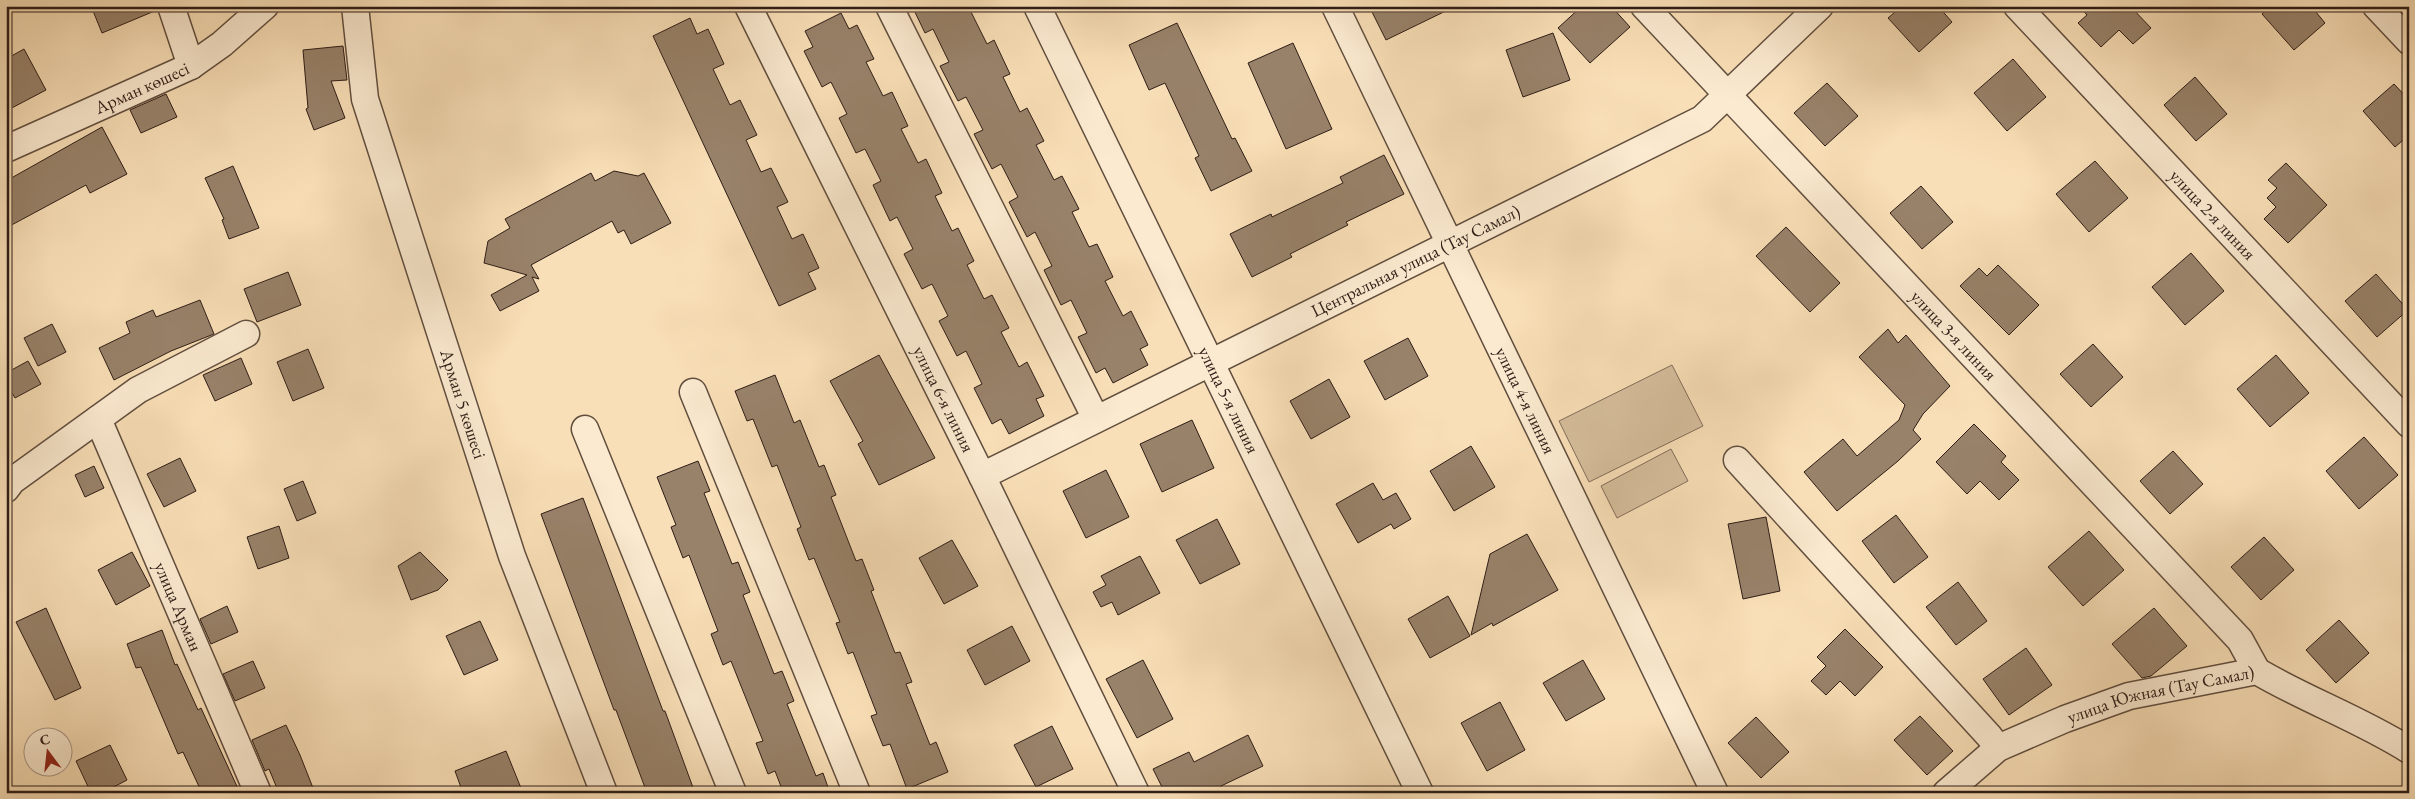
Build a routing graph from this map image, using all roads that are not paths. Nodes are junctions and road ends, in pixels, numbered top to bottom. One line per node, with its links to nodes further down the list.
1 (171, 6): 13 (street)
2 (265, 6): 13 (street, Арман көшесі)
3 (355, 6): 31 (street, Арман 5 көшесі)
4 (748, 6): 25 (street, улица 6-я линия)
5 (889, 6): 21 (street)
6 (1037, 6): 18 (street, улица 5-я линия)
7 (1335, 6): 16 (street, улица 4-я линия)
8 (1644, 6): 14 (street, улица 3-я линия)
9 (1820, 6): 14 (street, Центральная улица (Тау Самал))
10 (2017, 6): 22 (street, улица 2-я линия)
11 (2376, 6): 12 (street)
12 (2409, 41)
13 (190, 66): 15 (street, Арман көшесі)
14 (1726, 95): 16 (street, Центральная улица (Тау Самал)); 27 (street, улица 3-я линия)
15 (6, 149)
16 (1449, 243): 18 (street, Центральная улица (Тау Самал)); 36 (street, улица 4-я линия)
17 (246, 334): 20 (street)
18 (1210, 361): 21 (street, Центральная улица (Тау Самал)); 35 (street, улица 5-я линия)
19 (693, 392): 33 (street)
20 (98, 419): 26 (street); 30 (street, улица Арман)
21 (1096, 419): 25 (street, Центральная улица (Тау Самал))
22 (2409, 424)
23 (585, 429): 32 (street)
24 (1737, 460): 28 (street)
25 (982, 476): 34 (street, улица 6-я линия)
26 (8, 483)
27 (2257, 671): 28 (street, улица Южная (Тау Самал)); 29 (street, улица Южная (Тау Самал))
28 (1998, 748): 37 (street, улица Южная (Тау Самал))
29 (2409, 750)
30 (258, 793)
31 (604, 793)
32 (733, 793)
33 (857, 793)
34 (1136, 793)
35 (1420, 793)
36 (1715, 793)
37 (1946, 793)

